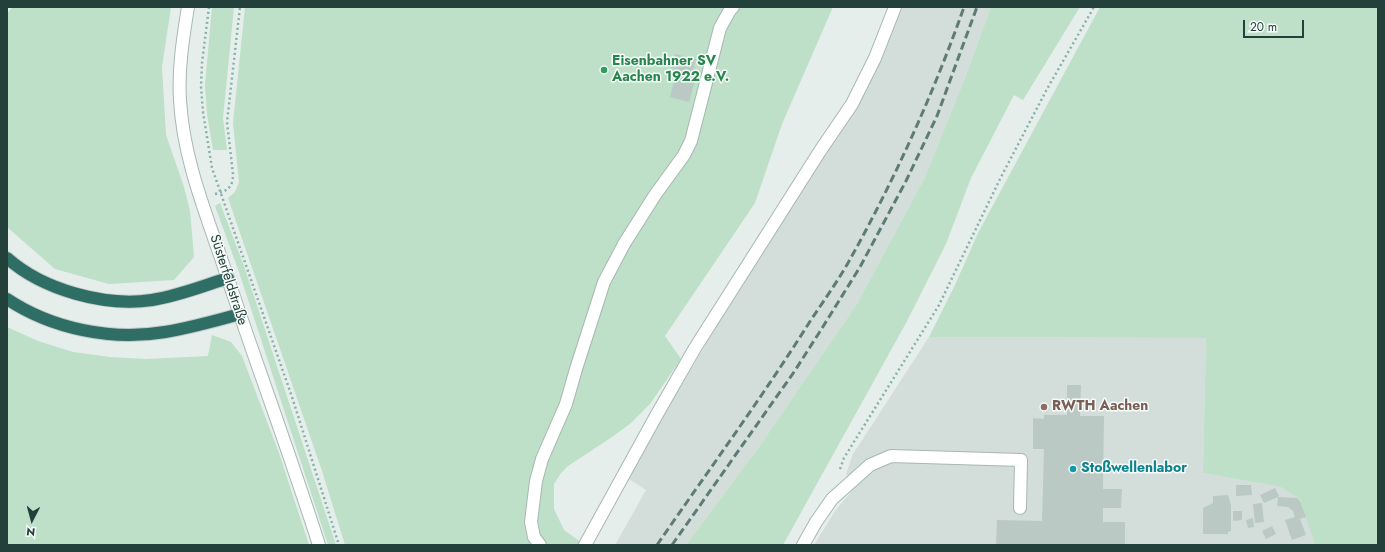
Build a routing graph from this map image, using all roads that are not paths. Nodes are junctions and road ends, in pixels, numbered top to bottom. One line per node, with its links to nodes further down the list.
1 (188, 7): 5 (street, Süsterfeldstraße)
2 (733, 7): 10 (street)
3 (895, 7): 11 (street)
4 (7, 258): 5 (highway)
5 (228, 278): 7 (street, Süsterfeldstraße)
6 (7, 299): 7 (highway)
7 (240, 314): 9 (street, Süsterfeldstraße)
8 (1020, 508): 12 (street)
9 (319, 545)
10 (540, 545)
11 (585, 545)
12 (803, 545)

